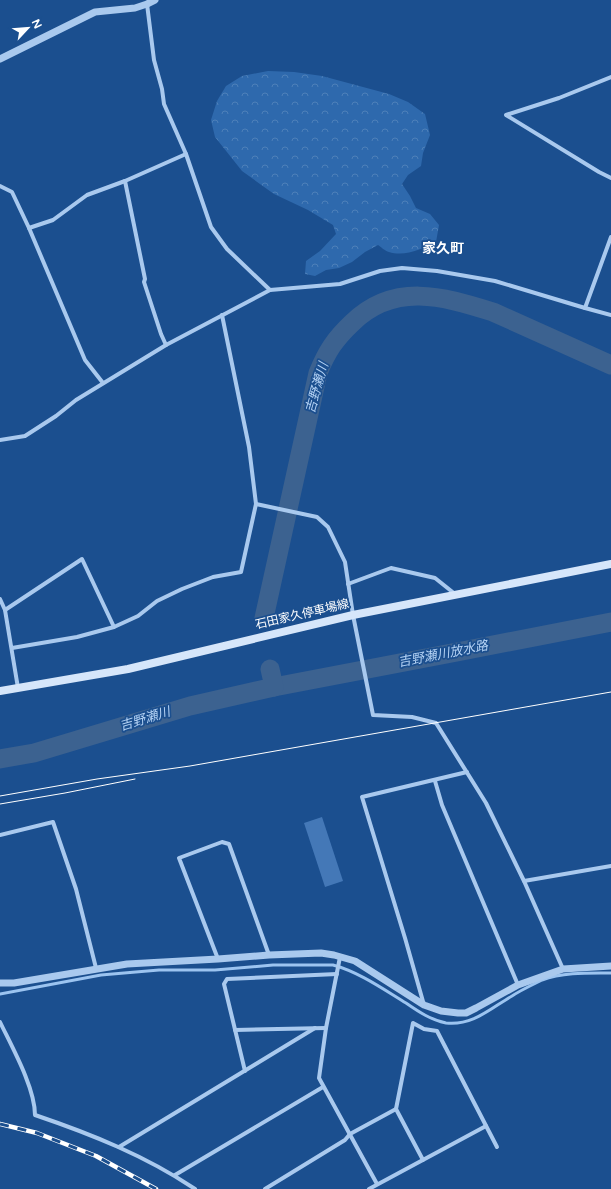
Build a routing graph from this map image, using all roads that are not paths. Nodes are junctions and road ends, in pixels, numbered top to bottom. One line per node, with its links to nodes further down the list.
1 (155, 0): 2 (street)
2 (147, 4): 3 (street); 5 (street)
3 (0, 59)
4 (611, 77): 6 (street)
5 (186, 154): 7 (street); 11 (street)
6 (611, 178)
7 (125, 181): 9 (street); 15 (street)
8 (0, 186): 9 (street)
9 (29, 228): 16 (street)
10 (611, 237): 12 (street)
11 (270, 290): 12 (street); 13 (street)
12 (585, 308): 14 (street)
13 (222, 315): 15 (street); 18 (street)
14 (611, 315)
15 (166, 345): 16 (street)
16 (103, 383): 17 (street)
17 (0, 440)
18 (256, 504): 20 (street); 25 (street)
19 (611, 564): 21 (main road, 石田家久停車場線)
20 (348, 584): 21 (street); 24 (street)
21 (455, 594): 24 (main road, 石田家久停車場線)
22 (0, 599): 23 (street)
23 (5, 610): 25 (street); 26 (street)
24 (353, 615): 27 (main road, 石田家久停車場線); 29 (street)
25 (114, 627): 26 (street)
26 (12, 648): 27 (street)
27 (18, 688): 28 (main road, 石田家久停車場線)
28 (0, 691)
29 (467, 772): 30 (street); 33 (street)
30 (435, 781): 42 (street); 43 (street)
31 (0, 835): 38 (street)
32 (611, 866): 33 (street)
33 (524, 881): 39 (street)
34 (269, 955): 35 (street); 35 (street); 36 (street)
35 (218, 959): 38 (street)
36 (340, 959): 40 (street); 43 (street)
37 (611, 966): 39 (street)
38 (96, 968): 41 (street)
39 (564, 969): 42 (street)
40 (337, 972): 46 (street); 47 (street)
41 (0, 983)
42 (518, 985): 43 (street)
43 (424, 1005)
44 (0, 1022): 53 (street)
45 (315, 1028): 46 (street); 47 (street); 48 (street)
46 (326, 1028): 49 (street)
47 (235, 1030): 48 (street)
48 (245, 1071): 53 (street)
49 (323, 1087): 52 (street); 56 (street)
50 (396, 1109): 51 (street); 52 (street); 55 (street)
51 (486, 1126): 54 (street); 55 (street)
52 (350, 1134): 57 (street); 59 (street)
53 (119, 1147): 56 (street)
54 (497, 1147)
55 (423, 1160): 57 (street)
56 (175, 1175): 58 (street)
57 (377, 1184): 60 (street)
58 (195, 1189)
59 (265, 1189)
60 (369, 1189)

